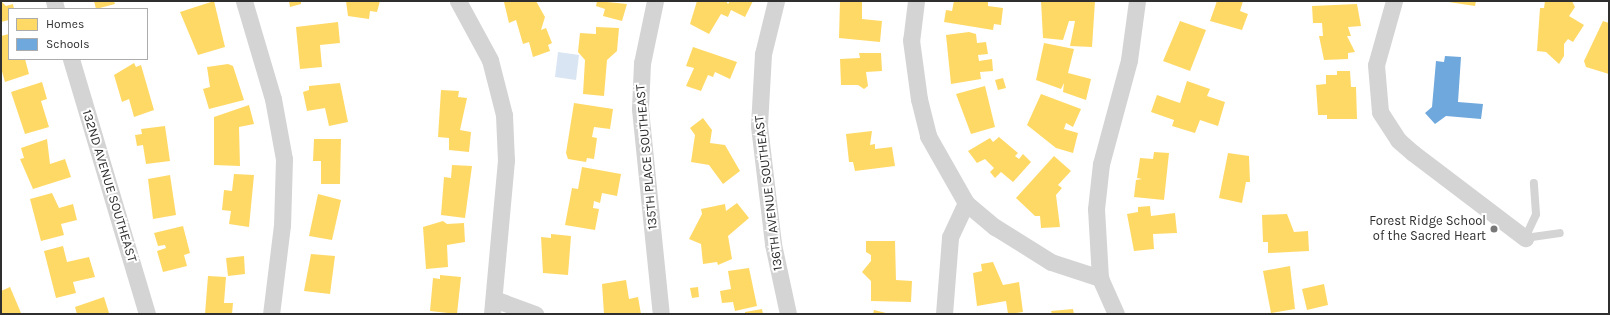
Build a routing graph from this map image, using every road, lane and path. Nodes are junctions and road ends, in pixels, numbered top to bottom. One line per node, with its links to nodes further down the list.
1 (244, 1): 16 (street)
2 (655, 1): 18 (street, 135TH PLACE SOUTHEAST)
3 (776, 1): 19 (street, 136TH AVENUE SOUTHEAST)
4 (916, 1): 10 (street)
5 (1137, 1): 13 (street)
6 (1394, 1): 12 (street)
7 (461, 2): 14 (street)
8 (71, 60): 15 (street, 132ND AVENUE SOUTHEAST)
9 (1534, 182): 12 (lane)
10 (966, 203): 13 (street); 20 (street)
11 (1560, 234): 12 (lane)
12 (1525, 238)
13 (1100, 278): 21 (street)
14 (493, 306): 17 (street)
15 (147, 314)
16 (271, 314)
17 (534, 314)
18 (661, 314)
19 (788, 314)
20 (944, 314)
21 (1116, 314)

